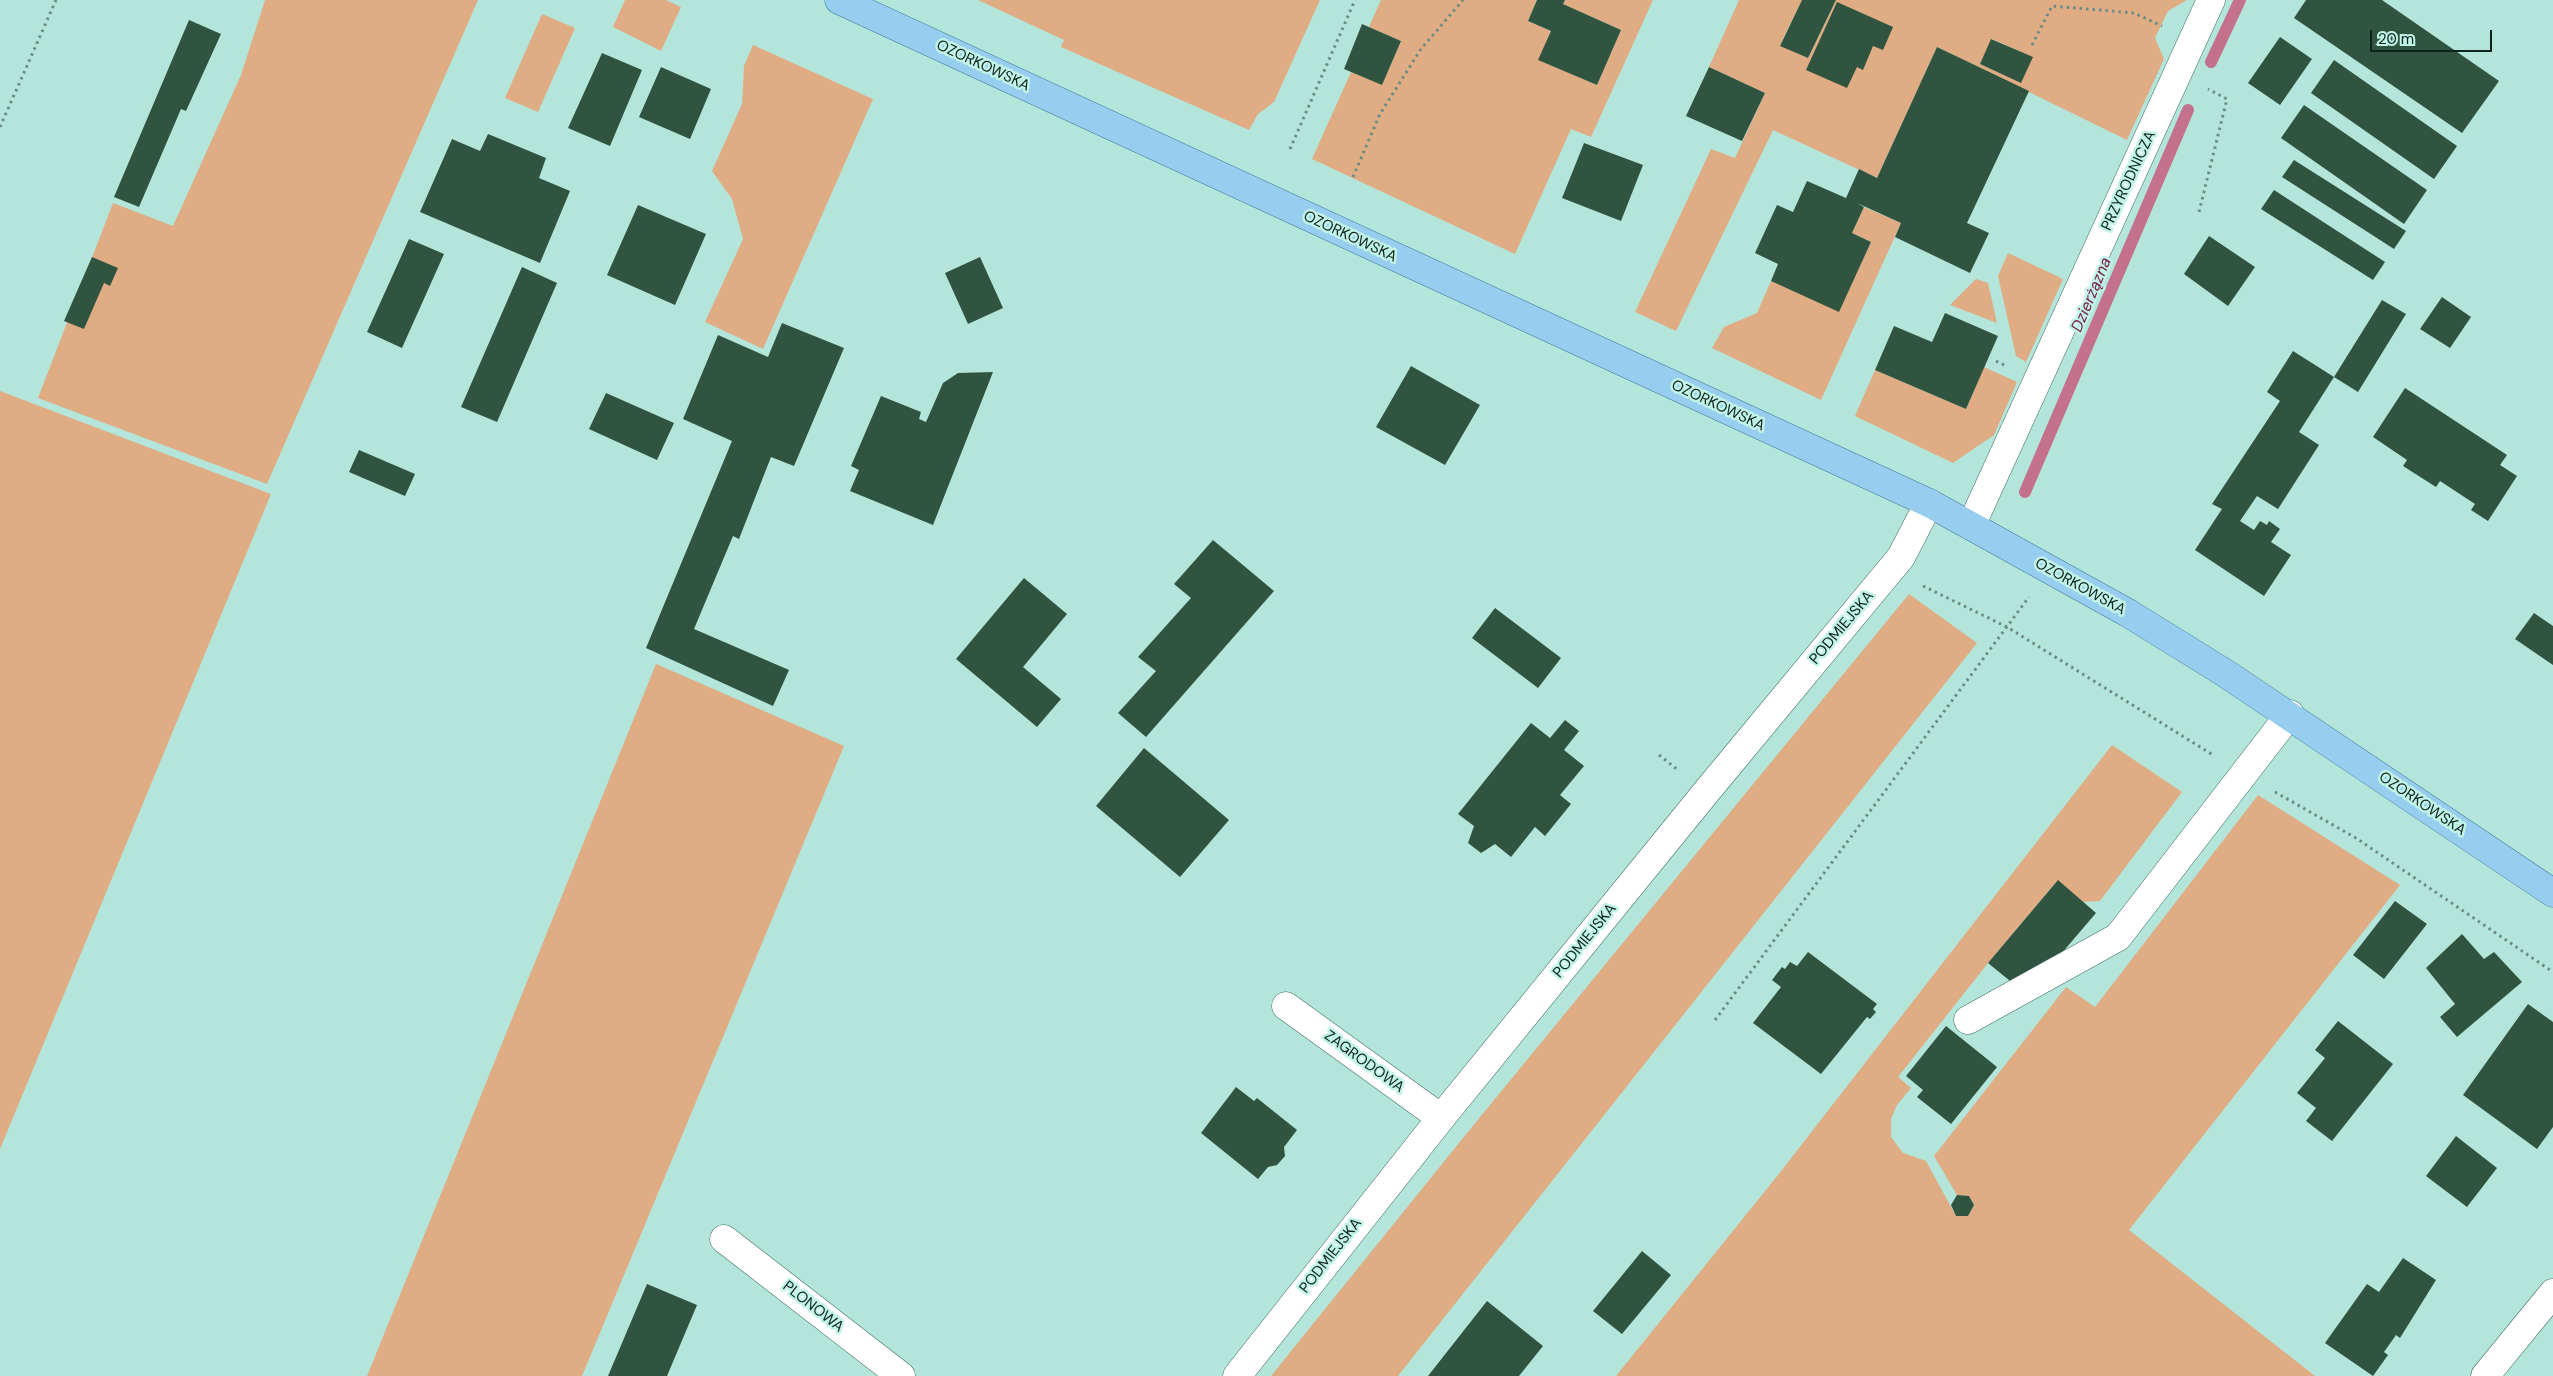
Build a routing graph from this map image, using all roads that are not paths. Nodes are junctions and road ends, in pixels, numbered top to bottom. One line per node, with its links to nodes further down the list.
1 (839, 0): 3 (main road, OZORKOWSKA)
2 (2211, 0): 4 (street, PRZYRODNICZA)
3 (1929, 504): 4 (main road, OZORKOWSKA); 9 (street, PODMIEJSKA)
4 (1971, 526): 5 (main road, OZORKOWSKA)
5 (2290, 714): 6 (main road, OZORKOWSKA); 8 (street)
6 (2553, 893)
7 (1286, 1006): 9 (street, ZAGRODOWA)
8 (1968, 1020)
9 (1441, 1118): 13 (street, PODMIEJSKA)
10 (724, 1239): 12 (street, PLONOWA)
11 (2553, 1293): 14 (street)
12 (902, 1376)
13 (1237, 1376)
14 (2484, 1376)

